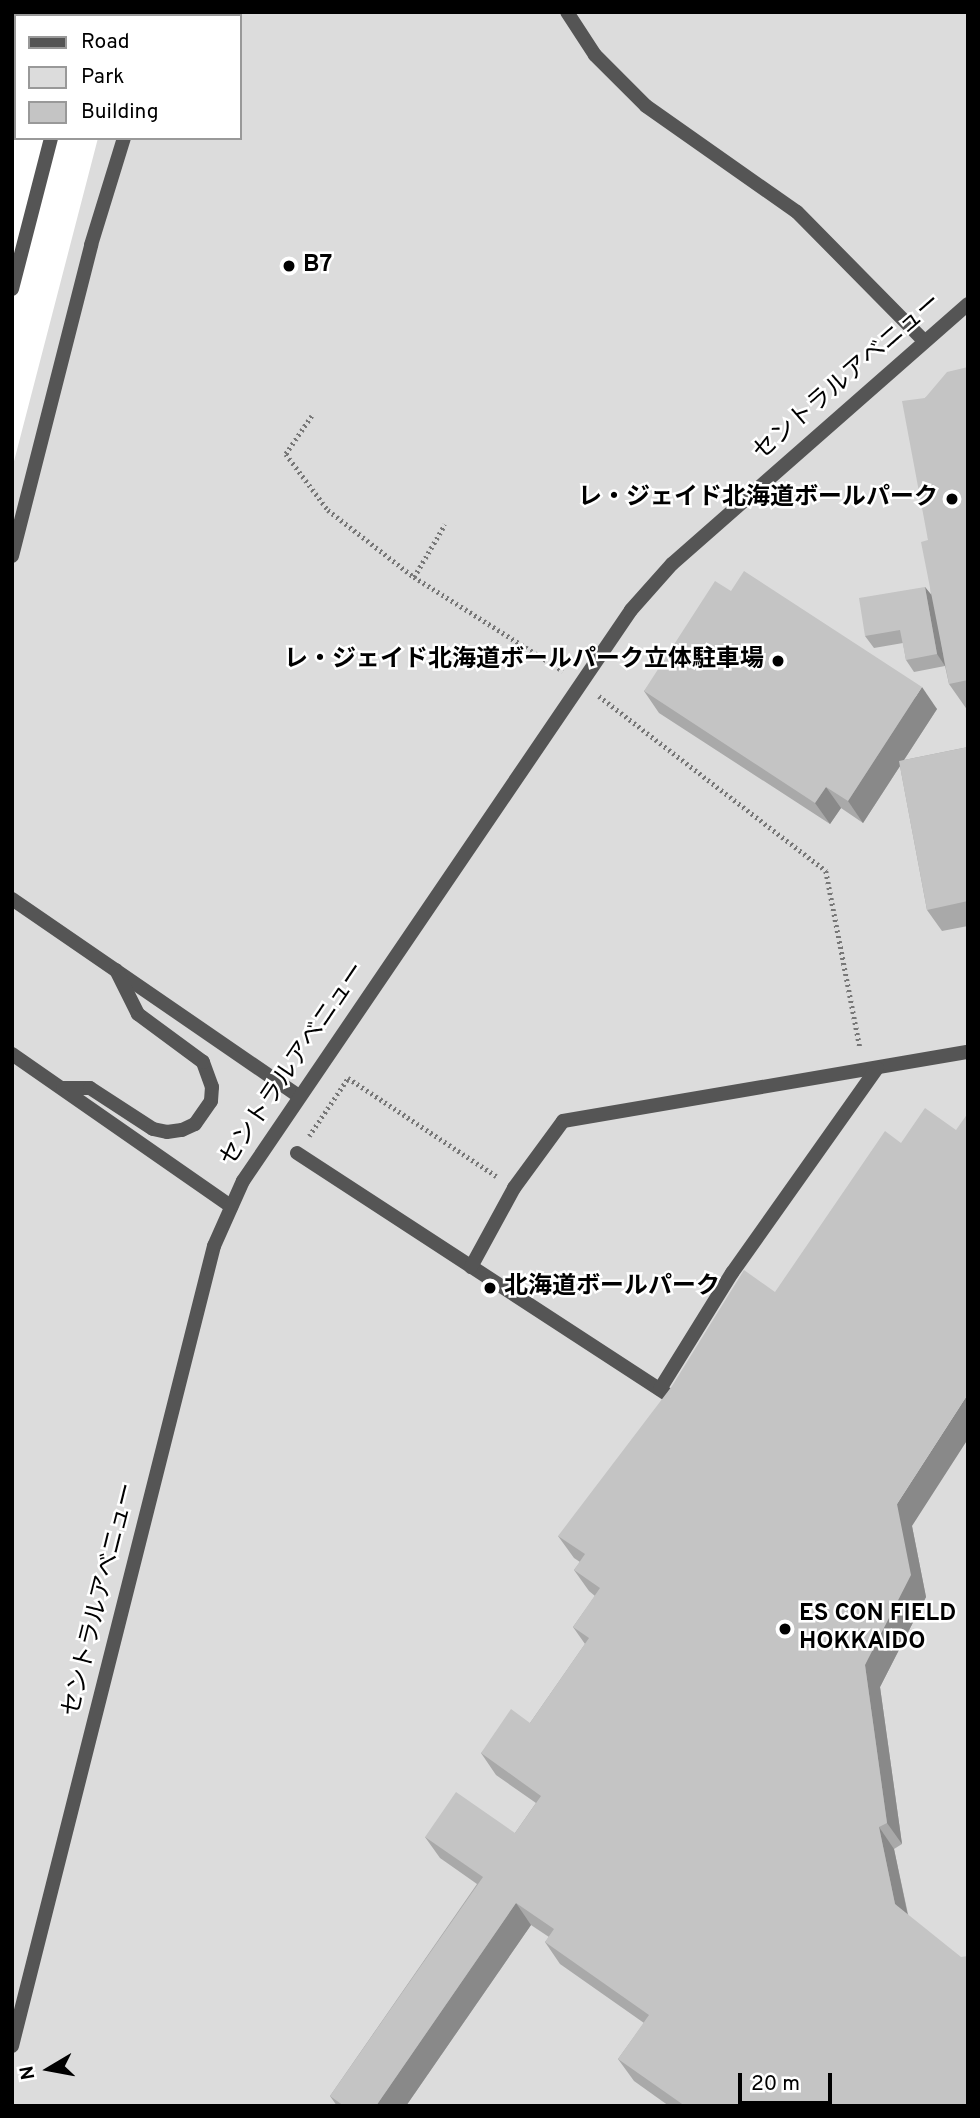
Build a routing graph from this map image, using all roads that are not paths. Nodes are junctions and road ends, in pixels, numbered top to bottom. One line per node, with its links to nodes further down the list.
1 (567, 12): 6 (street)
2 (50, 140): 4 (street)
3 (123, 140): 7 (street)
4 (12, 289)
5 (968, 304): 6 (street, セントラルアベニュー)
6 (924, 341): 14 (street, セントラルアベニュー)
7 (12, 556)
8 (12, 899): 9 (street)
9 (115, 969): 13 (street); 14 (street)
10 (968, 1052): 12 (street)
11 (12, 1054): 13 (street)
12 (871, 1069): 17 (street); 18 (street)
13 (63, 1088): 16 (street)
14 (299, 1096): 16 (street, セントラルアベニュー)
15 (297, 1153): 17 (street)
16 (231, 1206): 20 (street, セントラルアベニュー)
17 (471, 1267): 18 (street)
18 (660, 1389): 19 (street)
19 (688, 1408)
20 (12, 2046)

